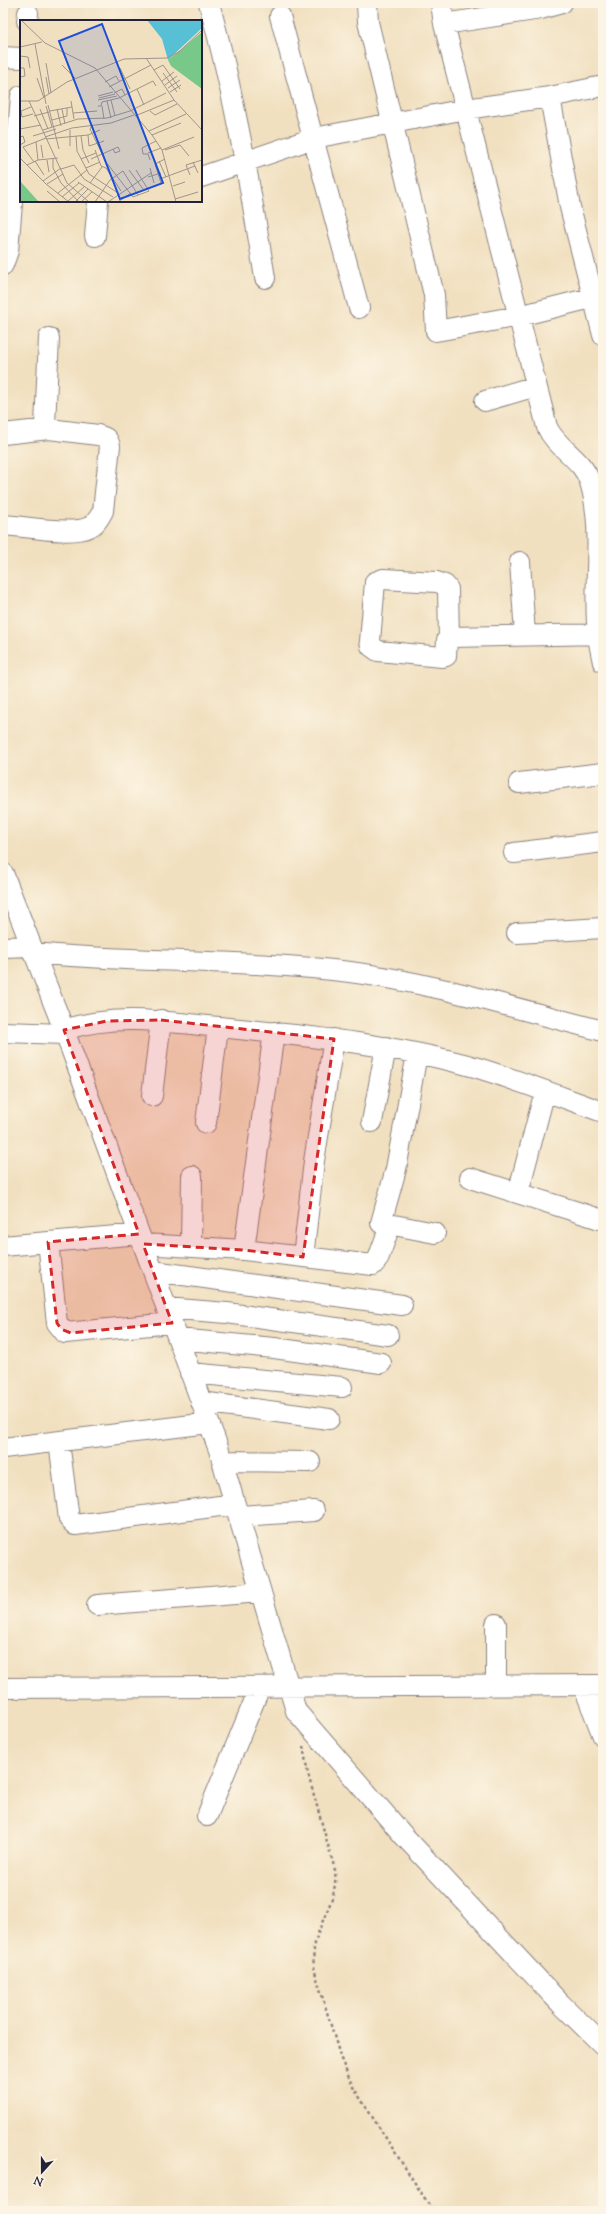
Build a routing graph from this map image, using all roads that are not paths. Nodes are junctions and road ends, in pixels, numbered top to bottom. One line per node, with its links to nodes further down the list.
1 (209, 3): 16 (street)
2 (367, 3): 13 (street)
3 (441, 3): 6 (street)
4 (562, 3): 6 (street)
5 (280, 16): 15 (street)
6 (444, 24): 12 (street)
7 (3, 57): 8 (street)
8 (20, 58)
9 (602, 89): 10 (street)
10 (550, 97): 12 (street); 22 (street)
11 (20, 101): 14 (street)
12 (466, 109): 13 (street); 24 (street)
13 (392, 123): 15 (street); 24 (street)
14 (14, 131): 20 (street)
15 (314, 138): 16 (street); 23 (street)
16 (247, 162): 17 (street); 21 (street)
17 (202, 177)
18 (98, 202): 19 (street)
19 (95, 236)
20 (3, 265)
21 (265, 278)
22 (598, 297): 24 (street); 25 (street)
23 (358, 308)
24 (518, 316): 27 (street)
25 (603, 335)
26 (49, 338): 29 (street)
27 (536, 386): 28 (street); 31 (street)
28 (485, 401)
29 (49, 429): 30 (street); 32 (street)
30 (3, 434)
31 (600, 519): 35 (street)
32 (3, 525)
33 (520, 562): 34 (street)
34 (525, 634): 35 (street); 36 (street)
35 (600, 634): 37 (street)
36 (449, 638): 36 (street)
37 (603, 662)
38 (603, 773): 39 (street)
39 (519, 783)
40 (603, 842): 41 (street)
41 (514, 853)
42 (3, 873): 43 (street)
43 (7, 896): 47 (street)
44 (603, 928): 45 (street)
45 (517, 933)
46 (3, 948): 47 (street)
47 (34, 955): 50 (street); 52 (street)
48 (161, 1020): 49 (street); 52 (street); 58 (street)
49 (218, 1027): 53 (street); 61 (street)
50 (599, 1028)
51 (3, 1032): 52 (street)
52 (64, 1032): 68 (street)
53 (274, 1032): 54 (street); 72 (street)
54 (334, 1039): 55 (street); 73 (street)
55 (386, 1047): 56 (street); 60 (street)
56 (416, 1054): 57 (street); 66 (street)
57 (545, 1091): 59 (street); 64 (street)
58 (152, 1096)
59 (603, 1112)
60 (372, 1122)
61 (206, 1123)
62 (192, 1176): 71 (street)
63 (470, 1178): 64 (street)
64 (518, 1193): 65 (street)
65 (603, 1220)
66 (381, 1223)
67 (435, 1233): 73 (street)
68 (141, 1239): 69 (street); 71 (street); 74 (street)
69 (48, 1242): 70 (street); 76 (street)
70 (3, 1246)
71 (191, 1246): 72 (street)
72 (244, 1250): 73 (street)
73 (303, 1257)
74 (153, 1272): 75 (street); 76 (street)
75 (402, 1305)
76 (172, 1323): 77 (street); 78 (street); 79 (street)
77 (388, 1335)
78 (381, 1363)
79 (190, 1373): 80 (street); 81 (street)
80 (342, 1387)
81 (201, 1402): 82 (street); 83 (street)
82 (329, 1419)
83 (209, 1423): 84 (street); 86 (street)
84 (59, 1442): 85 (street); 88 (street)
85 (3, 1448)
86 (222, 1461): 87 (street); 88 (street)
87 (310, 1462)
88 (238, 1510): 89 (street); 90 (street)
89 (314, 1511)
90 (261, 1592): 91 (street); 96 (street)
91 (97, 1605)
92 (496, 1624): 93 (street)
93 (496, 1685): 94 (street); 96 (street)
94 (583, 1685): 95 (street); 99 (street)
95 (603, 1685)
96 (289, 1687): 98 (street); 101 (street)
97 (3, 1688): 98 (street)
98 (260, 1688): 100 (street)
99 (603, 1736)
100 (207, 1816)
101 (603, 2045)

